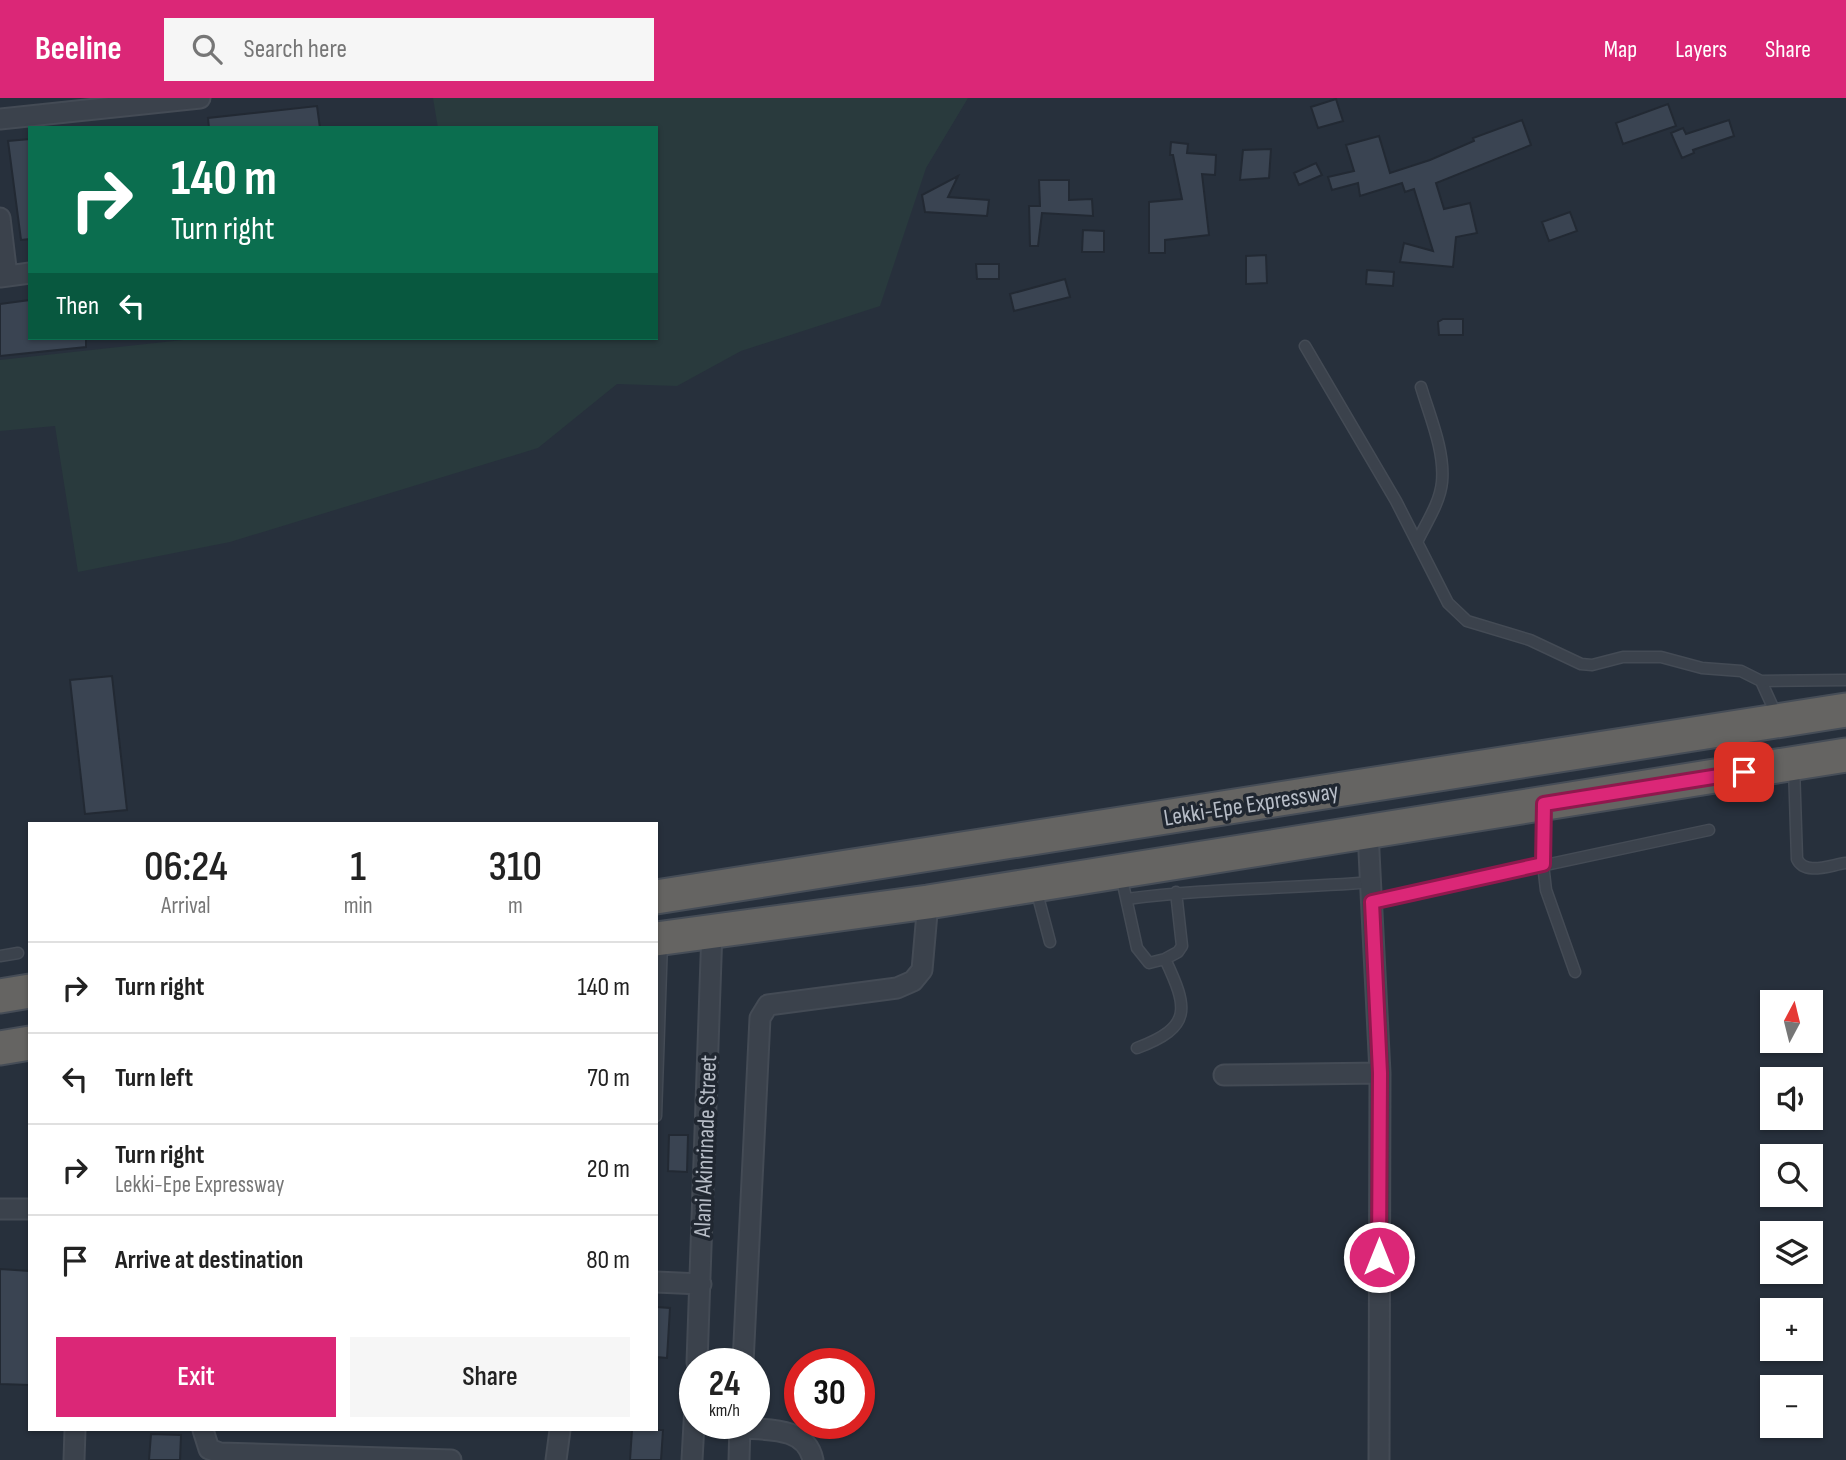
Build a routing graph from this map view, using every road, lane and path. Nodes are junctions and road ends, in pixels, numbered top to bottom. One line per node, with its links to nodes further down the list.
1 (200, 98): 2 (street)
2 (0, 119)
3 (0, 219): 5 (street)
4 (28, 273): 5 (street)
5 (4, 277)
6 (1306, 346): 8 (lane)
7 (1421, 387): 8 (lane)
8 (1417, 542): 10 (lane)
9 (1846, 680): 10 (lane)
10 (1761, 681): 12 (lane)
11 (1846, 710): 12 (highway, Lekki-Epe Expressway)
12 (1778, 721): 24 (highway, Lekki-Epe Expressway)
13 (1846, 755): 14 (highway, Lekki-Epe Expressway)
14 (1794, 764): 15 (highway, Lekki-Epe Expressway); 18 (lane)
15 (1544, 804): 17 (highway, Lekki-Epe Expressway); 19 (lane)
16 (1709, 830): 19 (lane)
17 (1368, 831): 21 (highway, Lekki-Epe Expressway); 23 (street)
18 (1846, 863)
19 (1543, 864): 23 (lane); 32 (lane)
20 (1035, 885): 21 (highway, Lekki-Epe Expressway); 25 (highway, Lekki-Epe Expressway); 28 (lane)
21 (1124, 885): 22 (lane); 31 (lane)
22 (1176, 892): 23 (lane); 31 (lane)
23 (1371, 892): 39 (street)
24 (658, 897)
25 (928, 902): 26 (highway, Lekki-Epe Expressway); 46 (street)
26 (712, 930): 27 (highway, Lekki-Epe Expressway); 44 (street, Alani Akinrinade Street)
27 (659, 938): 35 (lane)
28 (1050, 942)
29 (18, 953): 30 (lane)
30 (0, 956)
31 (1166, 959): 38 (lane)
32 (1575, 972)
33 (28, 991): 34 (highway)
34 (0, 996)
35 (658, 997)
36 (28, 1043): 37 (highway)
37 (0, 1048)
38 (1137, 1048)
39 (1380, 1073): 40 (street); 59 (street)
40 (1224, 1075)
41 (0, 1209): 42 (street)
42 (28, 1209)
43 (658, 1282): 44 (street)
44 (701, 1284): 45 (street, Alani Akinrinade Street)
45 (698, 1348)
46 (744, 1348)
47 (770, 1430): 58 (street)
48 (75, 1431): 53 (street)
49 (203, 1431): 54 (street)
50 (560, 1431): 55 (street)
51 (693, 1439): 56 (street)
52 (740, 1439): 57 (street)
53 (74, 1460)
54 (452, 1460)
55 (556, 1460)
56 (692, 1460)
57 (739, 1460)
58 (813, 1460)
59 (1379, 1460)

